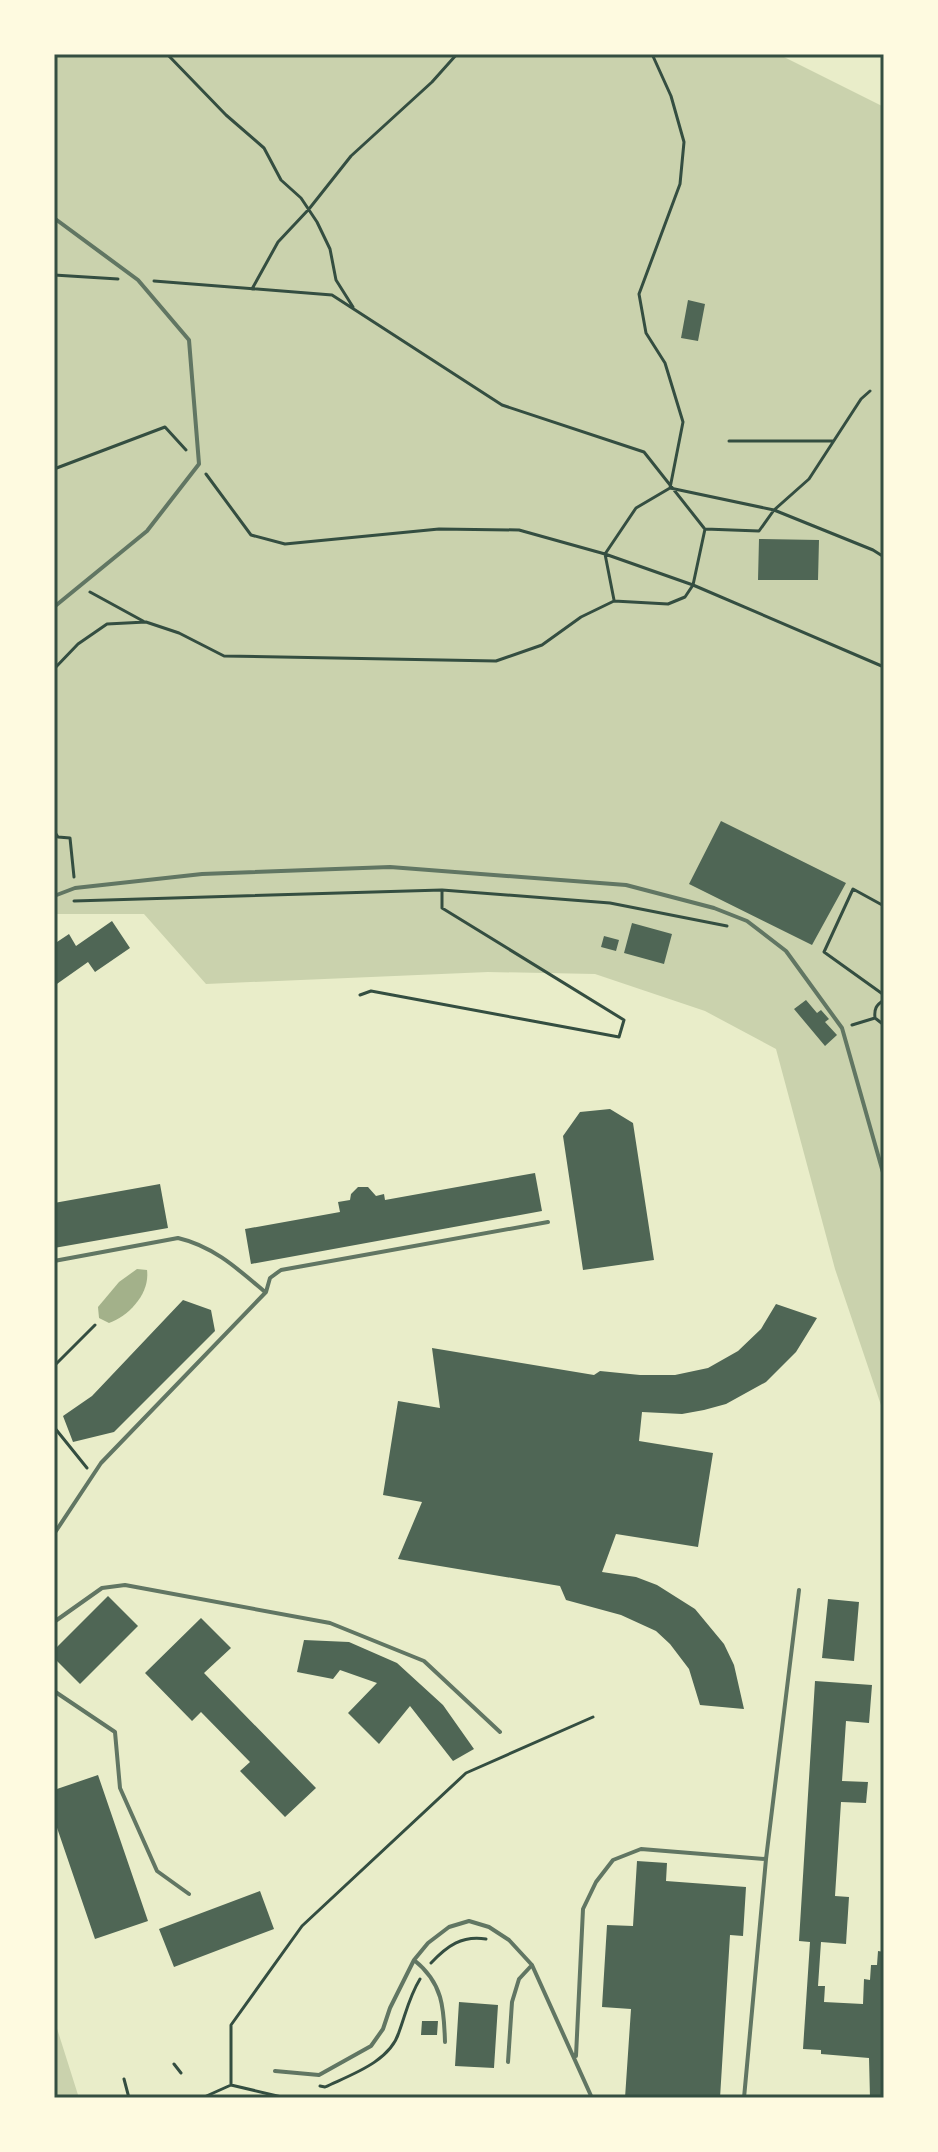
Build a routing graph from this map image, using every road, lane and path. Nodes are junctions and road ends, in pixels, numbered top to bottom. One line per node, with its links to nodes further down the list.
1 (167, 54): 4 (path)
2 (457, 54): 4 (path)
3 (652, 54): 15 (path)
4 (309, 209): 8 (path); 9 (path)
5 (54, 218): 7 (lane)
6 (54, 275): 7 (path)
7 (138, 280): 8 (path); 13 (lane)
8 (252, 289): 9 (path)
9 (355, 310): 15 (path)
10 (870, 391): 12 (path)
11 (729, 441): 12 (path)
12 (833, 441): 16 (path)
13 (199, 464): 14 (path); 18 (path); 21 (lane)
14 (54, 469)
15 (670, 488): 16 (path); 17 (path); 18 (path)
16 (774, 510): 17 (path); 19 (path)
17 (705, 529): 20 (path)
18 (605, 554): 20 (path); 22 (path)
19 (884, 557)
20 (693, 585): 22 (path); 25 (path)
21 (80, 586): 23 (lane); 24 (path)
22 (614, 601): 24 (path)
23 (54, 607)
24 (146, 622): 26 (path)
25 (884, 667)
26 (54, 669)
27 (54, 831): 28 (path)
28 (75, 888): 30 (lane); 38 (lane)
29 (442, 890): 31 (path); 33 (path); 34 (path)
30 (54, 896)
31 (70, 901)
32 (884, 906): 35 (path)
33 (729, 927)
34 (360, 995)
35 (884, 998): 36 (path)
36 (875, 1018): 37 (path); 38 (path)
37 (884, 1025)
38 (842, 1028): 39 (lane)
39 (884, 1176)
40 (548, 1222): 42 (lane)
41 (54, 1261): 42 (lane)
42 (266, 1292): 46 (lane)
43 (95, 1325): 44 (path)
44 (55, 1367)
45 (54, 1427): 46 (path)
46 (93, 1476): 47 (lane)
47 (54, 1534)
48 (799, 1590): 53 (lane)
49 (54, 1622): 52 (lane)
50 (54, 1691): 54 (lane)
51 (593, 1717): 64 (path)
52 (500, 1732)
53 (766, 1859): 58 (lane); 69 (lane)
54 (189, 1894)
55 (414, 1960): 56 (lane); 57 (lane); 61 (lane)
56 (532, 1965): 58 (lane); 59 (lane)
57 (445, 2042)
58 (576, 2058): 68 (lane)
59 (508, 2062)
60 (174, 2064): 62 (path)
61 (275, 2071)
62 (181, 2073)
63 (124, 2079): 65 (path)
64 (231, 2085): 66 (path); 67 (path)
65 (129, 2098)
66 (202, 2098)
67 (286, 2098)
68 (592, 2098)
69 (744, 2098)

